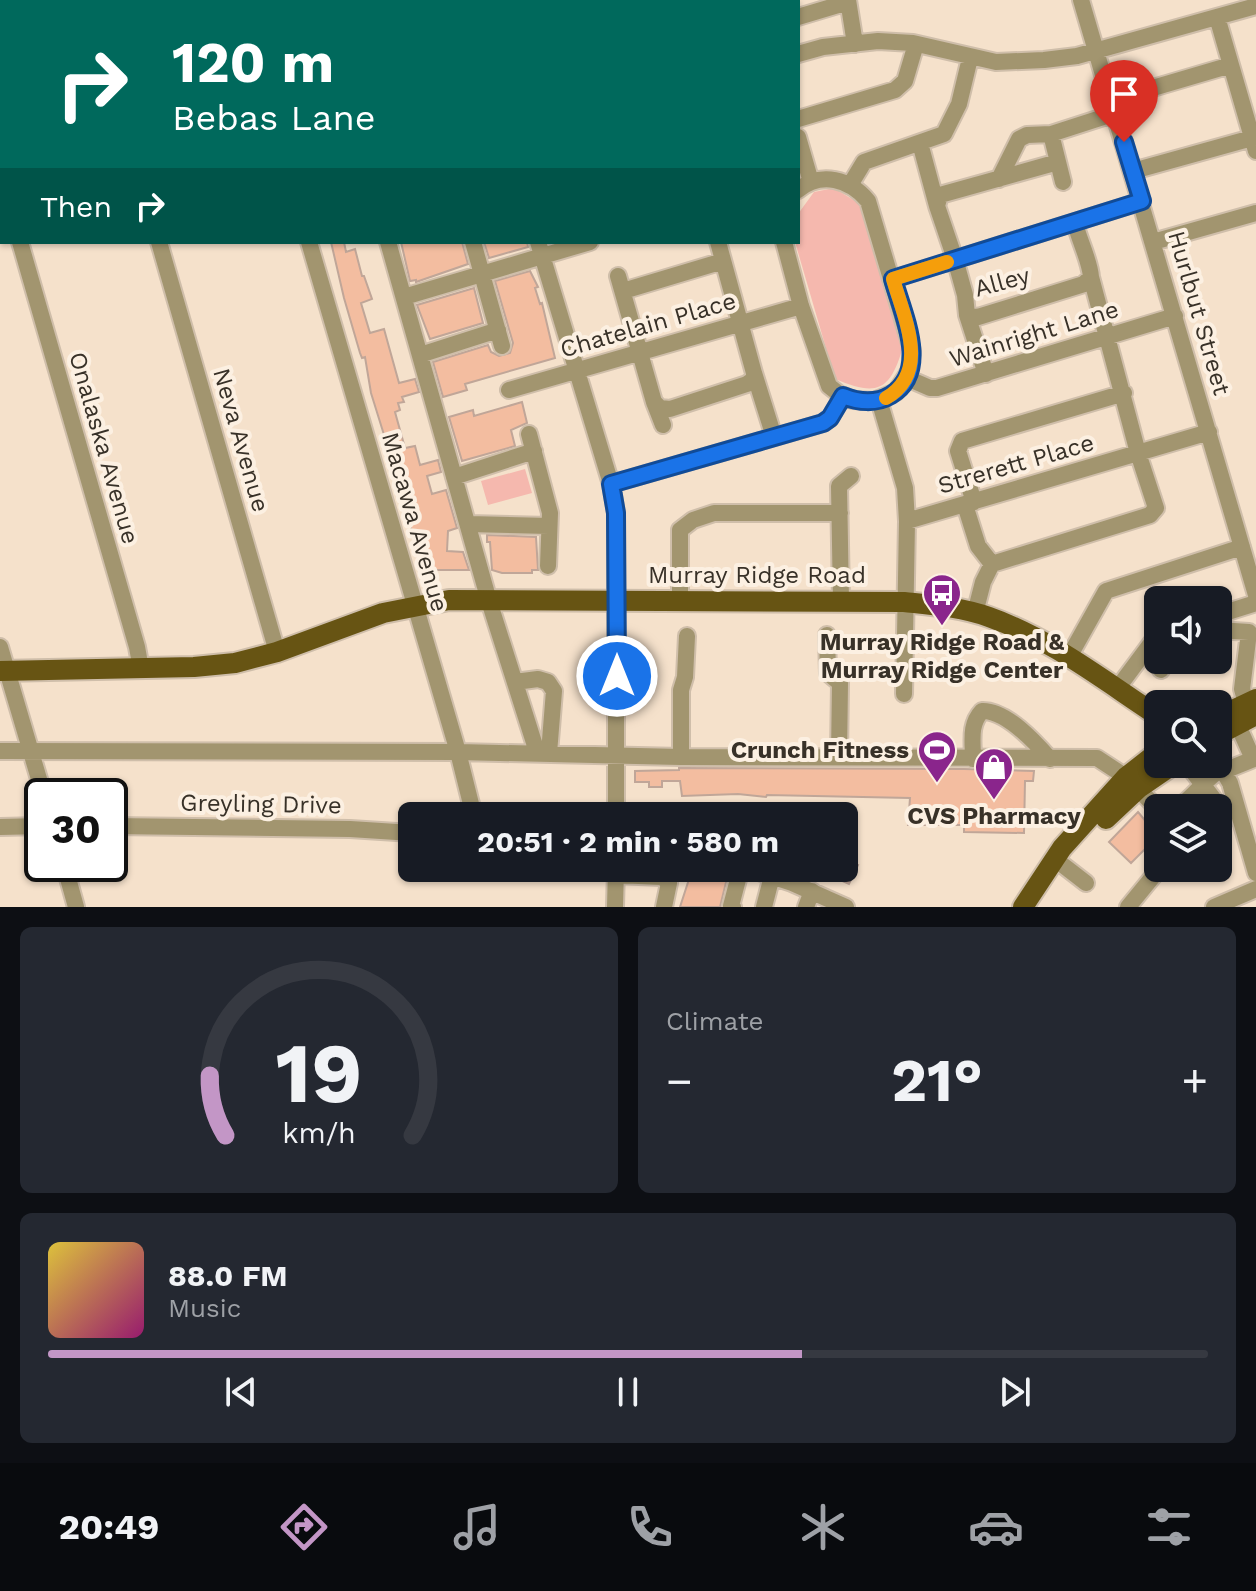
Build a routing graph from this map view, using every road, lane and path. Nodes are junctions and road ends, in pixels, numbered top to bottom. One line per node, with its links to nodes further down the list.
1 (1081, 0): 9 (street, Hurlbut Street)
2 (848, 1): 4 (street); 6 (street)
3 (1256, 6): 5 (street)
4 (800, 16)
5 (1217, 17): 9 (street); 11 (street)
6 (855, 44): 7 (street); 8 (street)
7 (916, 44): 10 (street); 13 (street)
8 (800, 49)
9 (1097, 51): 10 (street); 12 (street, Hurlbut Street)
10 (970, 58): 15 (street)
11 (1231, 65): 12 (street); 16 (street)
12 (1114, 106): 14 (street); 19 (street, Hurlbut Street)
13 (800, 118)
14 (1051, 134): 18 (street); 20 (street)
15 (920, 143): 22 (street); 25 (street, Alley)
16 (1254, 144): 19 (street)
17 (800, 153): 23 (street)
18 (1058, 162): 20 (street); 21 (street)
19 (1133, 171): 24 (street, Hurlbut Street)
20 (999, 179): 25 (street)
21 (1063, 182)
22 (850, 185): 23 (street); 42 (street)
23 (804, 186)
24 (1142, 201): 27 (street); 28 (street, Hurlbut Street)
25 (937, 206): 38 (street, Alley)
26 (1256, 213): 28 (street)
27 (1075, 223): 38 (street); 41 (street)
28 (1153, 242): 46 (street, Hurlbut Street)
29 (21, 244): 95 (street, Onalaska Avenue)
30 (160, 244): 92 (street, Neva Avenue)
31 (310, 244): 84 (street, Macawa Avenue)
32 (389, 244): 43 (street)
33 (474, 244): 40 (street)
34 (576, 244): 37 (street)
35 (719, 244): 39 (street)
36 (785, 244): 44 (street)
37 (540, 249): 40 (street); 51 (street)
38 (955, 259): 42 (street); 45 (street, Alley)
39 (723, 261): 47 (street); 49 (street)
40 (482, 274): 43 (street); 50 (street)
41 (1091, 277): 45 (street, Alley); 48 (street)
42 (893, 279): 54 (street)
43 (404, 297): 50 (street)
44 (801, 306): 47 (street, Chatelain Place); 57 (street)
45 (967, 315): 53 (street)
46 (1175, 316): 48 (street, Wainright Lane); 61 (street, Hurlbut Street)
47 (739, 324): 49 (street, Chatelain Place); 52 (street)
48 (1107, 338): 53 (street, Wainright Lane); 56 (street)
49 (640, 353): 51 (street, Chatelain Place); 59 (street)
50 (420, 355): 67 (street)
51 (576, 371): 55 (street, Chatelain Place); 68 (street)
52 (754, 373): 59 (street); 63 (street)
53 (986, 374): 54 (street, Wainright Lane)
54 (907, 378): 58 (street)
55 (509, 390)
56 (1124, 393): 65 (street); 69 (street)
57 (843, 396): 58 (street); 63 (street)
58 (879, 400): 71 (street)
59 (654, 402): 60 (street)
60 (663, 425)
61 (1209, 432): 65 (street, Strerett Place); 74 (street, Hurlbut Street)
62 (529, 434): 64 (street)
63 (774, 437): 68 (street)
64 (534, 451): 67 (street); 73 (street)
65 (1138, 453): 69 (street, Strerett Place); 75 (street)
66 (851, 476): 70 (street)
67 (454, 477): 72 (street)
68 (611, 484): 78 (street)
69 (969, 504): 71 (street, Strerett Place); 75 (street)
70 (840, 513): 80 (street); 81 (street)
71 (907, 521): 82 (street)
72 (468, 524): 73 (street); 79 (street)
73 (549, 526): 76 (street)
74 (1242, 547): 77 (street, Hurlbut Street); 94 (street)
75 (992, 564): 86 (street)
76 (548, 566)
77 (1256, 595)
78 (616, 600): 79 (main road, Murray Ridge Road); 80 (main road, Murray Ridge Road); 106 (street)
79 (489, 601): 84 (main road, Murray Ridge Road); 97 (street)
80 (680, 601): 81 (main road, Murray Ridge Road)
81 (841, 601): 82 (main road, Murray Ridge Road)
82 (904, 602): 86 (main road, Murray Ridge Road); 99 (street)
83 (1256, 603): 85 (street)
84 (414, 605): 92 (main road, Murray Ridge Road); 104 (street, Macawa Avenue)
85 (1232, 611)
86 (975, 613): 94 (main road, Murray Ridge Road)
87 (1232, 630): 88 (street)
88 (1253, 631): 101 (street)
89 (827, 635): 107 (street)
90 (687, 636): 108 (street)
91 (0, 647): 96 (street)
92 (277, 652): 95 (main road, Murray Ridge Road)
93 (1144, 653): 98 (street)
94 (1069, 657): 98 (main road, Murray Ridge Road)
95 (141, 669): 96 (main road, Murray Ridge Road)
96 (4, 671): 103 (street)
97 (515, 682): 105 (street); 105 (street)
98 (1117, 689): 100 (main road, Murray Ridge Road)
99 (904, 694)
100 (1144, 707)
101 (1243, 712): 109 (street)
102 (0, 751): 103 (street)
103 (31, 752): 104 (street); 115 (street)
104 (458, 752): 105 (street); 123 (street, Macawa Avenue)
105 (543, 753): 106 (street)
106 (616, 756): 108 (street); 124 (street)
107 (839, 756): 108 (street); 110 (street)
108 (681, 757)
109 (1254, 758): 112 (street)
110 (973, 759): 111 (street); 111 (street)
111 (1050, 759): 118 (street)
112 (1232, 764)
113 (1144, 768): 118 (main road)
114 (1144, 777): 118 (main road)
115 (39, 778)
116 (1198, 778): 119 (street)
117 (1209, 778): 119 (street)
118 (1132, 782): 120 (street); 130 (main road)
119 (1203, 784): 121 (street); 122 (street)
120 (1144, 794)
121 (1196, 794)
122 (1210, 794)
123 (470, 802)
124 (616, 802)
125 (24, 826): 127 (street)
126 (128, 826): 129 (street, Greyling Drive)
127 (0, 827)
128 (1232, 828): 131 (street)
129 (398, 832)
130 (1060, 863): 139 (street); 148 (main road); 149 (main road)
131 (1256, 873)
132 (69, 882): 142 (street)
133 (616, 882): 143 (street)
134 (668, 882): 144 (street)
135 (739, 882): 145 (street)
136 (770, 882): 146 (street)
137 (782, 882): 141 (street)
138 (1149, 882): 150 (street)
139 (1086, 883)
140 (1256, 889): 151 (street)
141 (809, 899): 147 (street)
142 (76, 907)
143 (615, 907)
144 (664, 907)
145 (733, 907)
146 (764, 907)
147 (846, 907)
148 (1023, 907)
149 (1038, 907)
150 (1128, 907)
151 (1214, 907)

